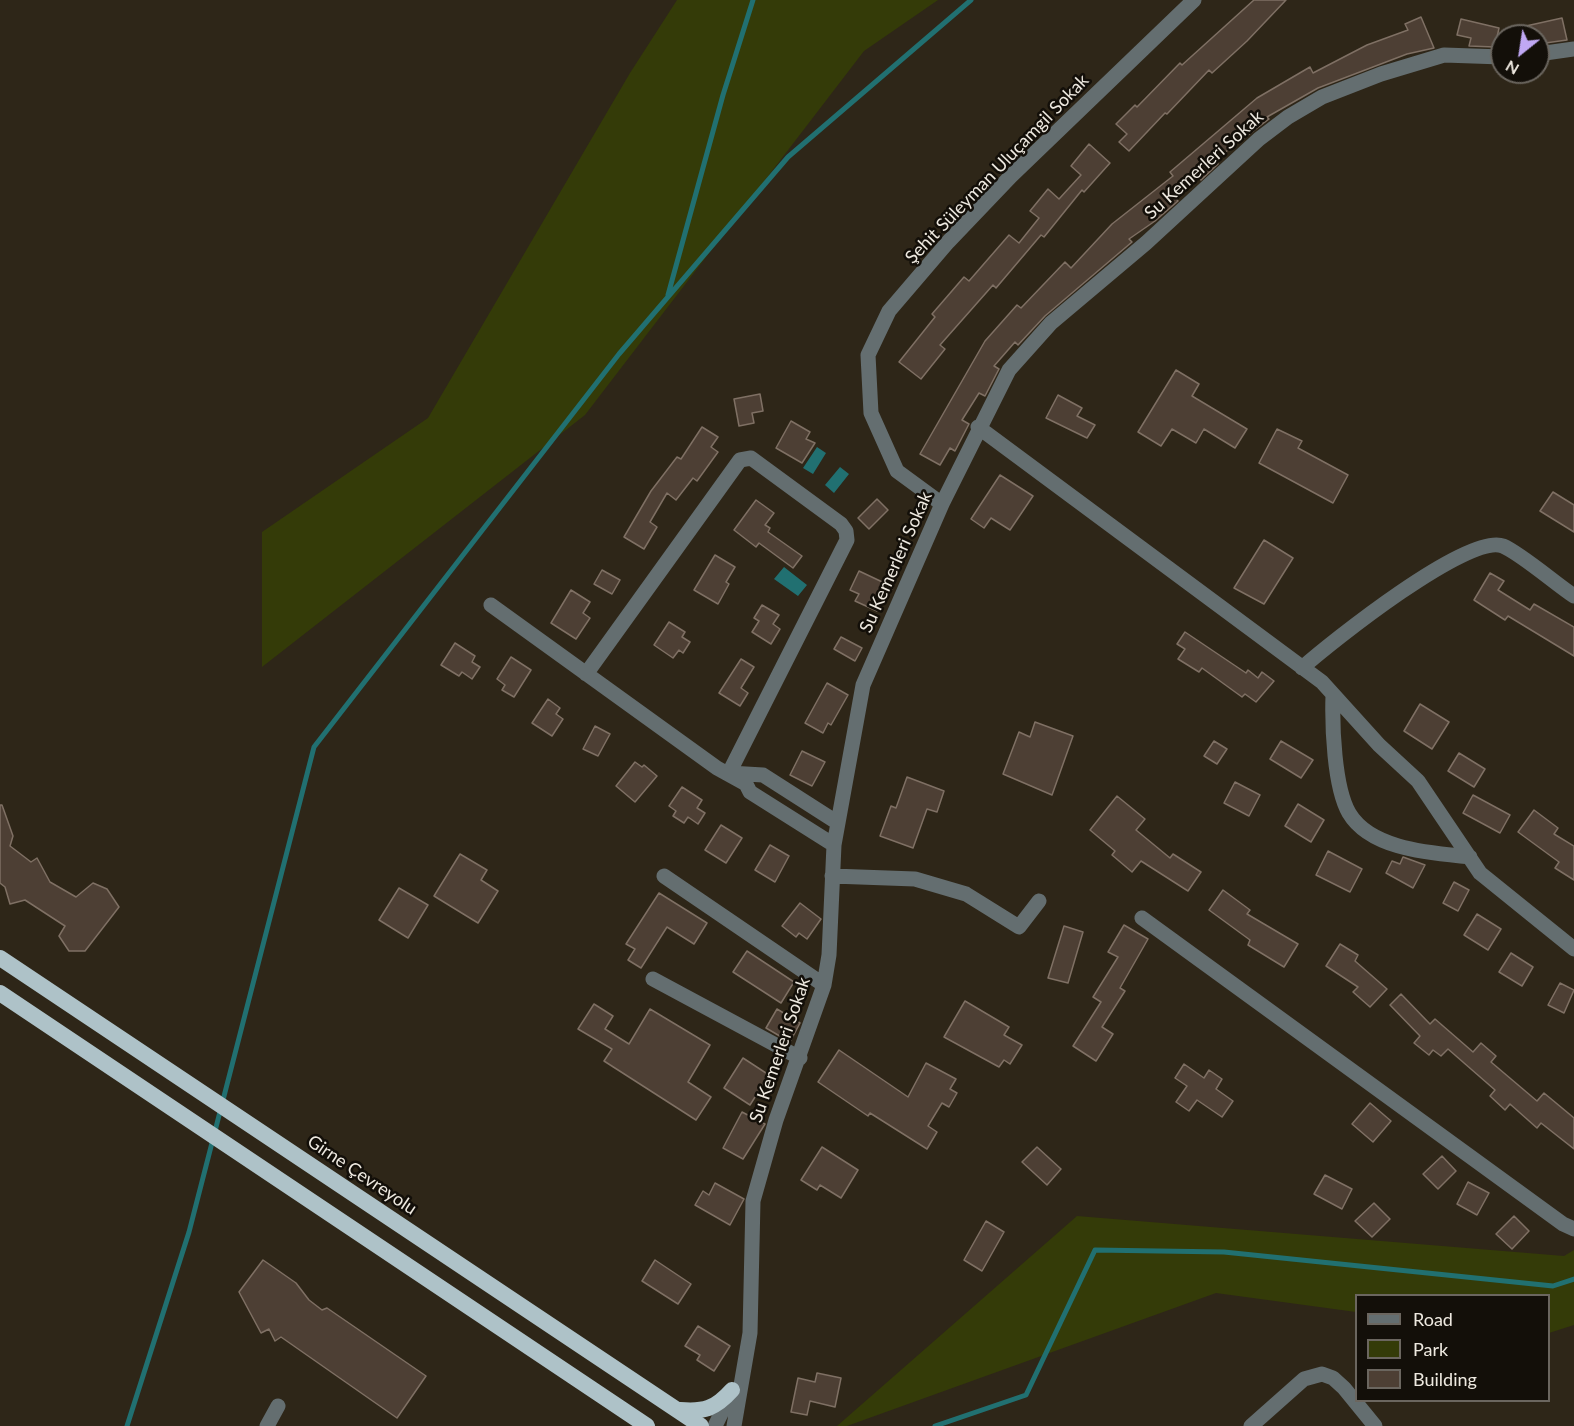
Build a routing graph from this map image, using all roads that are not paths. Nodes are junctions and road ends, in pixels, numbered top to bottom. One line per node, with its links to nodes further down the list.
1 (1194, 0): 6 (street, Şehit Süleyman Uluçamgil Sokak)
2 (1574, 49): 3 (street)
3 (1550, 52)
4 (1490, 57): 5 (street, Su Kemerleri Sokak)
5 (978, 427): 6 (street, Su Kemerleri Sokak); 9 (street)
6 (942, 504): 13 (street, Su Kemerleri Sokak)
7 (1574, 596): 9 (street)
8 (491, 605): 10 (street)
9 (1302, 668): 11 (street)
10 (586, 674): 12 (street); 12 (street)
11 (1333, 695): 15 (street); 15 (street)
12 (729, 773): 13 (street); 14 (street)
13 (838, 823): 14 (street, Su Kemerleri Sokak)
14 (834, 845): 17 (street, Su Kemerleri Sokak)
15 (1470, 857): 20 (street)
16 (664, 876): 23 (street)
17 (832, 876): 18 (street); 23 (street, Su Kemerleri Sokak)
18 (1039, 901)
19 (1142, 918): 26 (street)
20 (1574, 949)
21 (0, 958): 32 (highway, Girne Çevreyolu)
22 (652, 979): 25 (street)
23 (824, 985): 25 (street, Su Kemerleri Sokak)
24 (0, 993): 34 (highway)
25 (800, 1058): 27 (street, Su Kemerleri Sokak)
26 (1574, 1229)
27 (746, 1370): 28 (street); 37 (street)
28 (732, 1390): 32 (highway); 36 (street)
29 (1355, 1401): 38 (street)
30 (1355, 1402): 39 (street)
31 (278, 1406): 33 (street)
32 (679, 1410): 35 (highway, Girne Çevreyolu)
33 (267, 1426)
34 (647, 1426)
35 (701, 1426)
36 (715, 1426)
37 (734, 1426)
38 (1251, 1426)
39 (1375, 1426)

